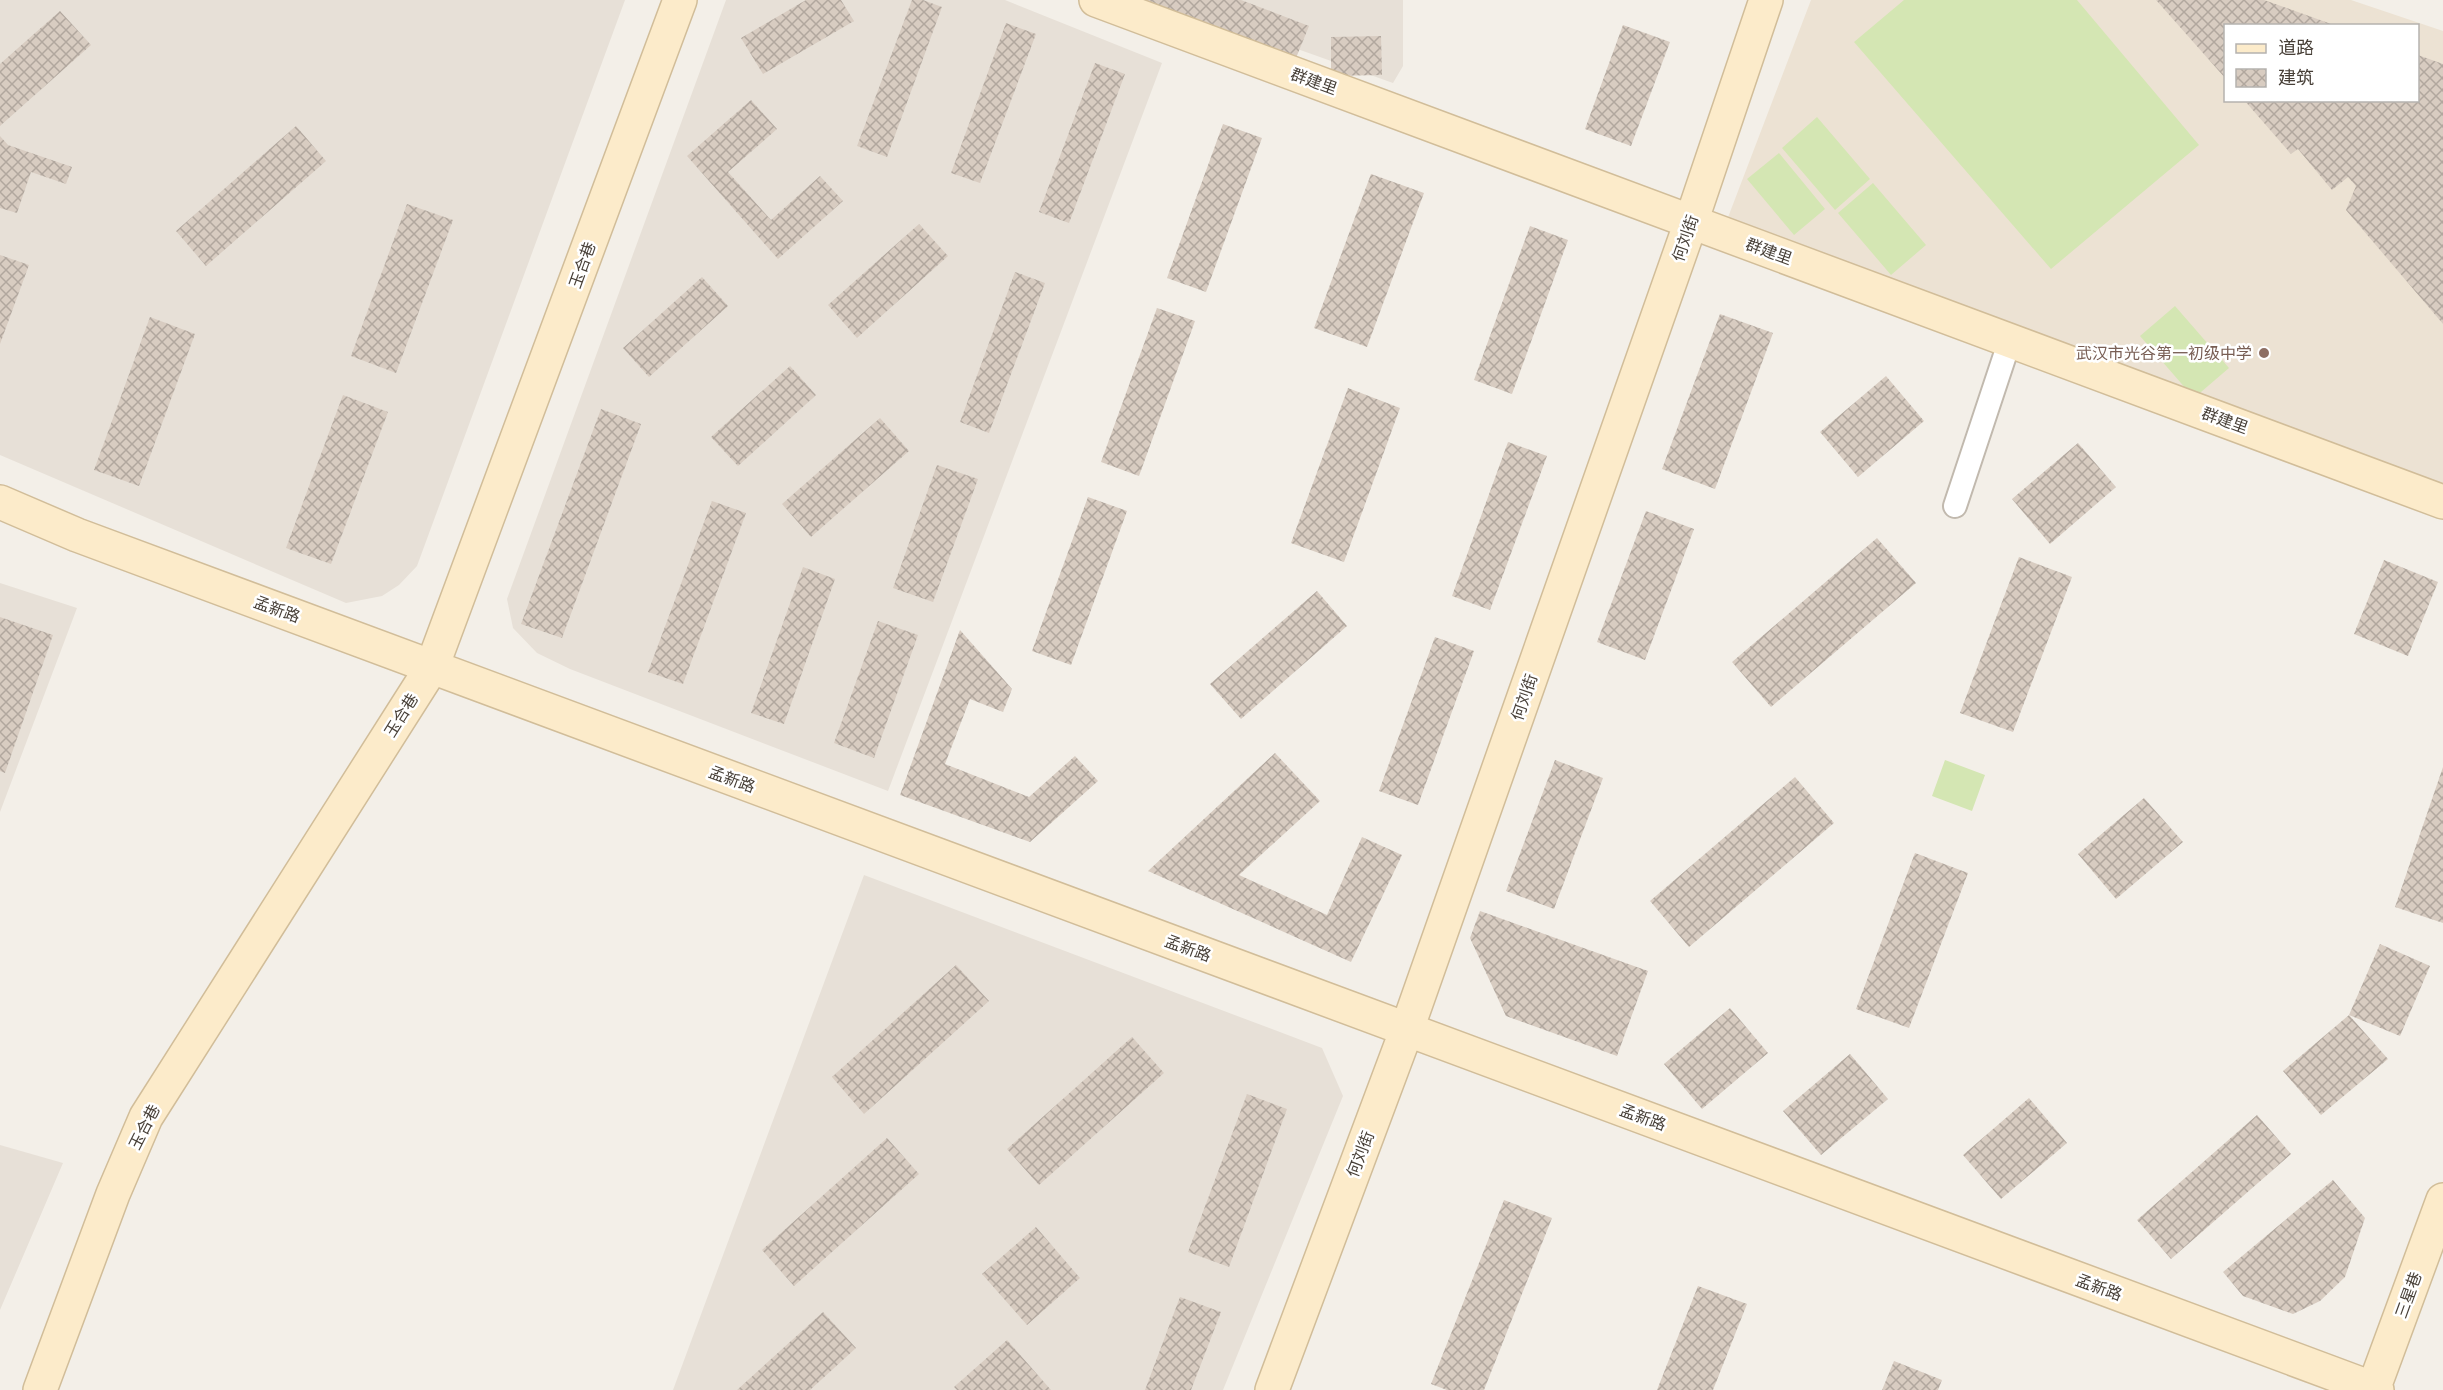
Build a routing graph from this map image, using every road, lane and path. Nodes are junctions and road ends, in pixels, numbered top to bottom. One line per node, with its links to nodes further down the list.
1 (680, 0): 9 (street, 玉合巷)
2 (1096, 0): 4 (street, 群建里)
3 (1766, 0): 4 (street, 何刘街)
4 (1690, 222): 5 (street, 群建里); 10 (street, 何刘街)
5 (2010, 340): 7 (street, 群建里); 8 (street)
6 (0, 502): 9 (street, 孟新路)
7 (2443, 502)
8 (1955, 506)
9 (432, 667): 10 (street, 孟新路); 12 (street, 玉合巷)
10 (1407, 1029): 13 (street, 何刘街); 14 (street, 孟新路)
11 (2443, 1200): 14 (street, 三星巷)
12 (40, 1390)
13 (1272, 1390)
14 (2375, 1390)

